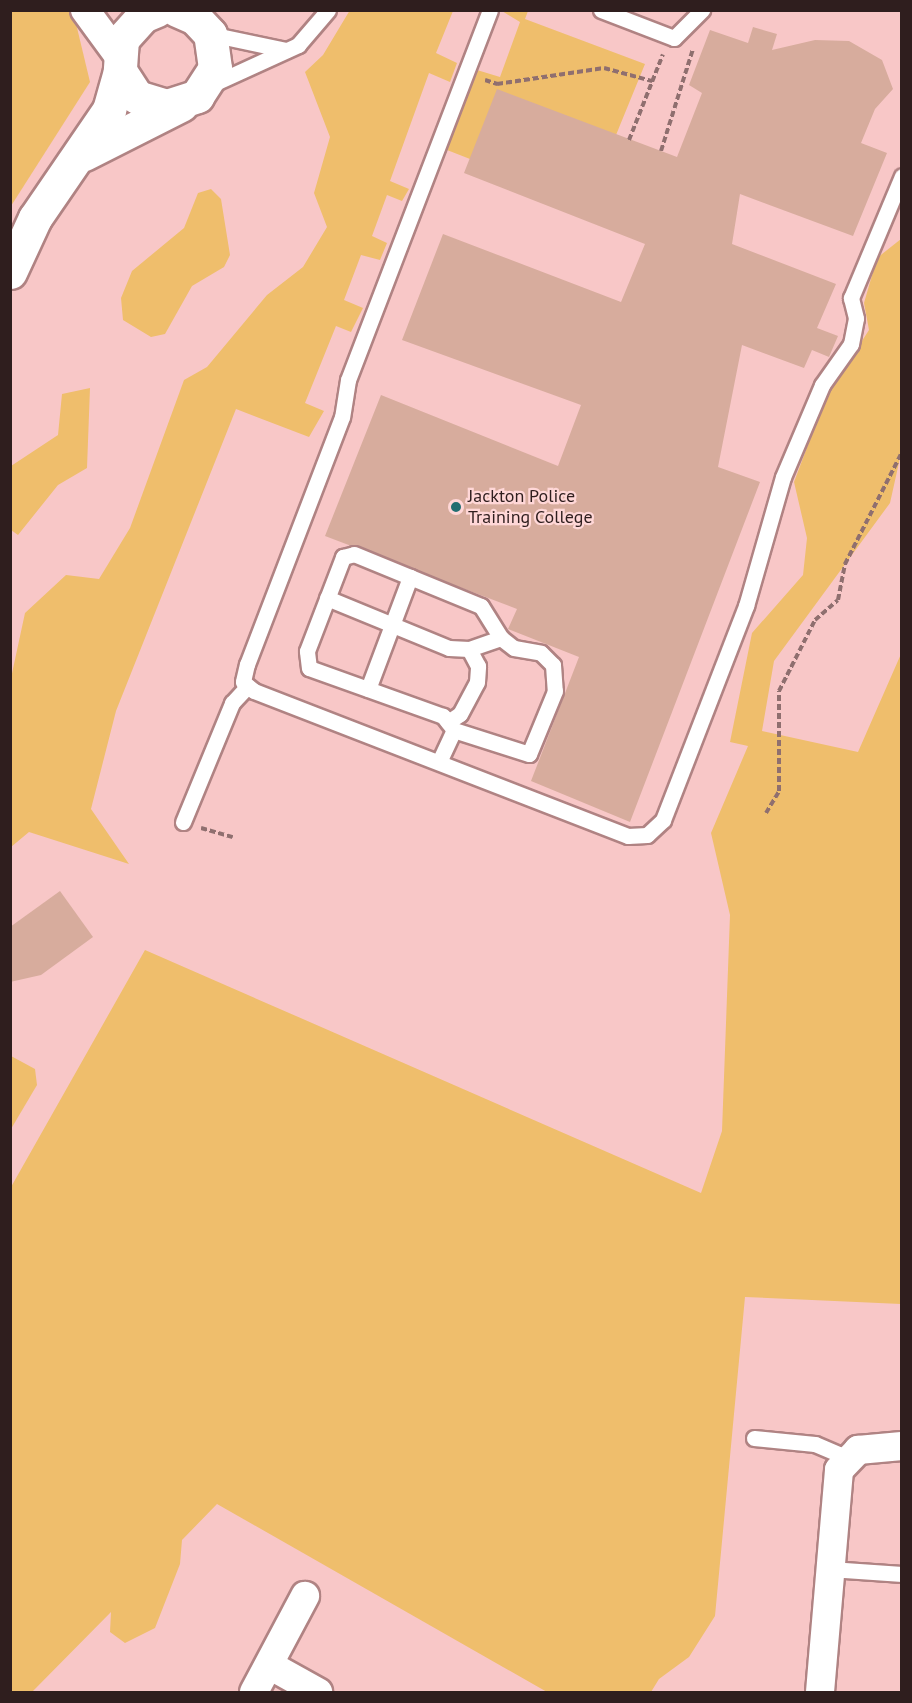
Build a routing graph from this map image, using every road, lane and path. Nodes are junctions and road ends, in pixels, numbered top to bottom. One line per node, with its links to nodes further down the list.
1 (85, 10): 10 (street)
2 (328, 10): 9 (lane)
3 (490, 10): 11 (lane)
4 (601, 10): 8 (lane)
5 (702, 10): 8 (lane)
6 (155, 11): 7 (main road); 10 (main road)
7 (206, 24): 9 (lane); 13 (main road)
8 (675, 34): 12 (path); 15 (path)
9 (286, 50): 13 (lane)
10 (119, 63): 13 (main road); 16 (main road)
11 (467, 74): 12 (path); 25 (lane)
12 (652, 81): 14 (path)
13 (194, 96): 16 (main road)
14 (629, 140)
15 (661, 151)
16 (84, 154): 18 (main road)
17 (902, 176): 28 (lane)
18 (10, 272)
19 (902, 452): 29 (path)
20 (410, 577): 21 (lane); 22 (lane); 23 (lane)
21 (327, 598): 22 (lane); 26 (lane)
22 (393, 625): 24 (lane); 26 (lane)
23 (501, 638): 24 (lane); 27 (lane)
24 (469, 648): 27 (lane)
25 (248, 686): 28 (lane); 30 (lane)
26 (368, 689): 27 (lane)
27 (451, 726): 28 (lane)
28 (439, 762)
29 (765, 813)
30 (183, 822): 31 (path)
31 (233, 837)
32 (754, 1438): 34 (lane)
33 (902, 1446): 34 (street)
34 (850, 1459): 35 (street)
35 (830, 1569): 36 (lane); 41 (street)
36 (902, 1574)
37 (305, 1596): 38 (street)
38 (271, 1666): 39 (street); 40 (street)
39 (254, 1692)
40 (318, 1692)
41 (820, 1692)

